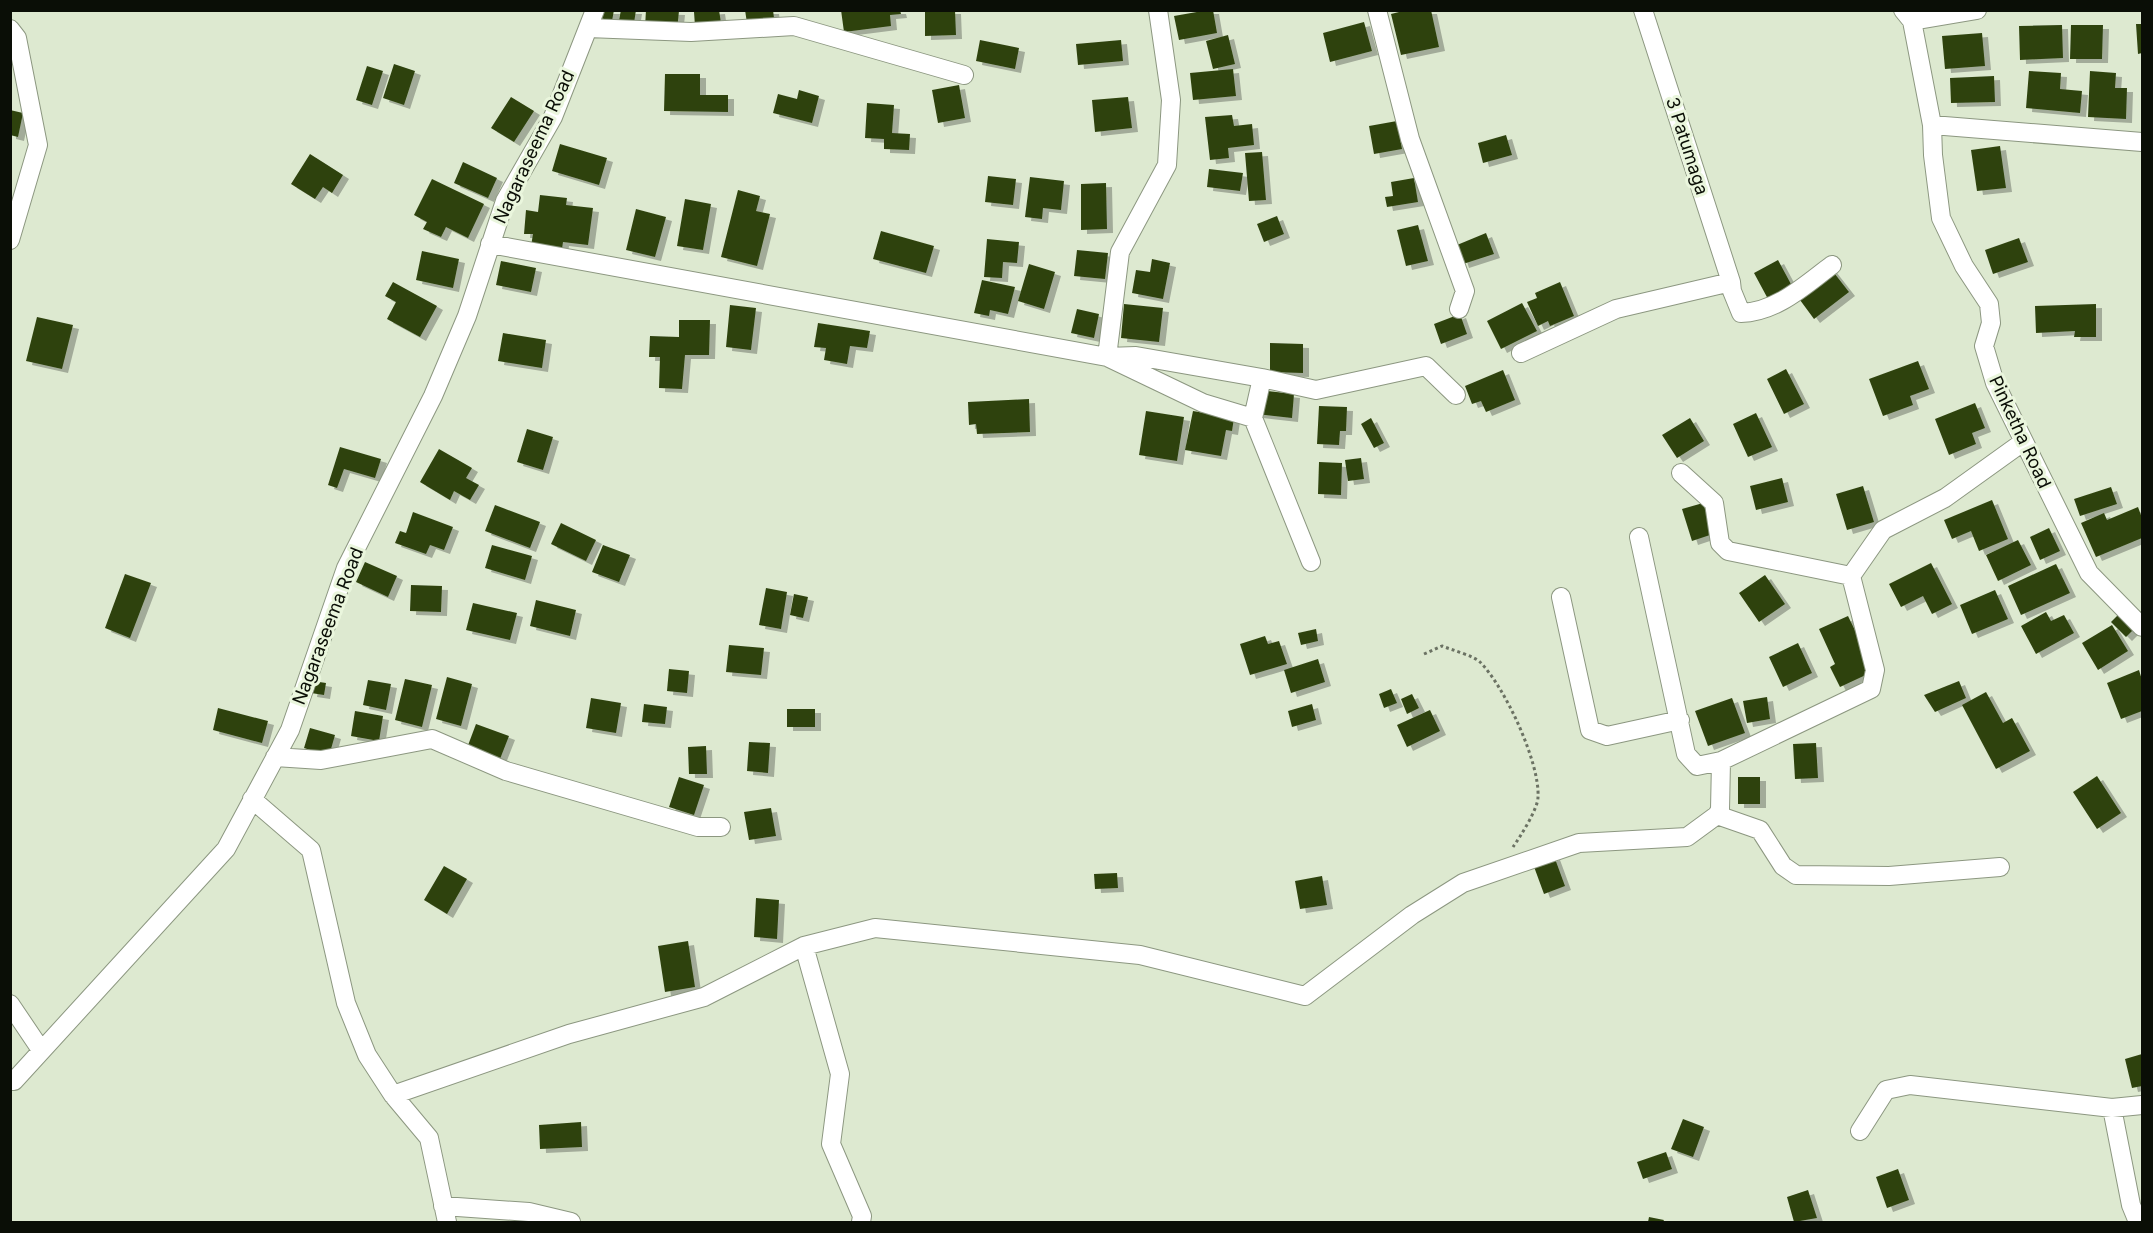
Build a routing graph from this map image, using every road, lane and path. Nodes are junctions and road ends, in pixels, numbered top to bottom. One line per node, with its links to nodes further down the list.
1 (595, 10): 7 (street, Nagaraseema Road)
2 (1158, 10): 18 (street)
3 (1377, 10): 16 (street)
4 (1643, 10): 15 (street, 3 Patumaga)
5 (1977, 10): 6 (street)
6 (1908, 16): 10 (street, Pinketha Road)
7 (588, 28): 9 (street); 13 (street, Nagaraseema Road)
8 (10, 29): 12 (street)
9 (964, 75)
10 (1932, 126): 11 (street); 22 (street, Pinketha Road)
11 (2142, 142)
12 (10, 240)
13 (490, 244): 18 (street); 31 (street, Nagaraseema Road)
14 (1832, 265): 15 (street, 3 Patumaga)
15 (1731, 282): 17 (street)
16 (1459, 309)
17 (1521, 353)
18 (1107, 357): 19 (street); 21 (street)
19 (1262, 378): 20 (street); 21 (street)
20 (1456, 394)
21 (1253, 418): 25 (street)
22 (2023, 442): 26 (street); 28 (street, Pinketha Road)
23 (1681, 473): 26 (street)
24 (1639, 537): 30 (street)
25 (1311, 562)
26 (1851, 576): 32 (street)
27 (1561, 597): 30 (street)
28 (2142, 627)
29 (1424, 654): 37 (path)
30 (1680, 720): 32 (street)
31 (275, 757): 33 (street, Nagaraseema Road); 35 (street)
32 (1721, 761): 34 (street)
33 (252, 799): 40 (street, Nagaraseema Road); 42 (street)
34 (1717, 815): 36 (street); 37 (street)
35 (721, 827)
36 (2001, 867)
37 (1498, 871): 38 (street)
38 (804, 946): 42 (street); 48 (street)
39 (10, 1004): 40 (street)
40 (41, 1050): 41 (street, Nagaraseema Road)
41 (12, 1083)
42 (393, 1095): 46 (street)
43 (2142, 1105): 44 (street)
44 (2112, 1108): 45 (street); 49 (street)
45 (1860, 1131)
46 (445, 1214): 47 (street)
47 (572, 1222)
48 (861, 1222)
49 (2138, 1222)

